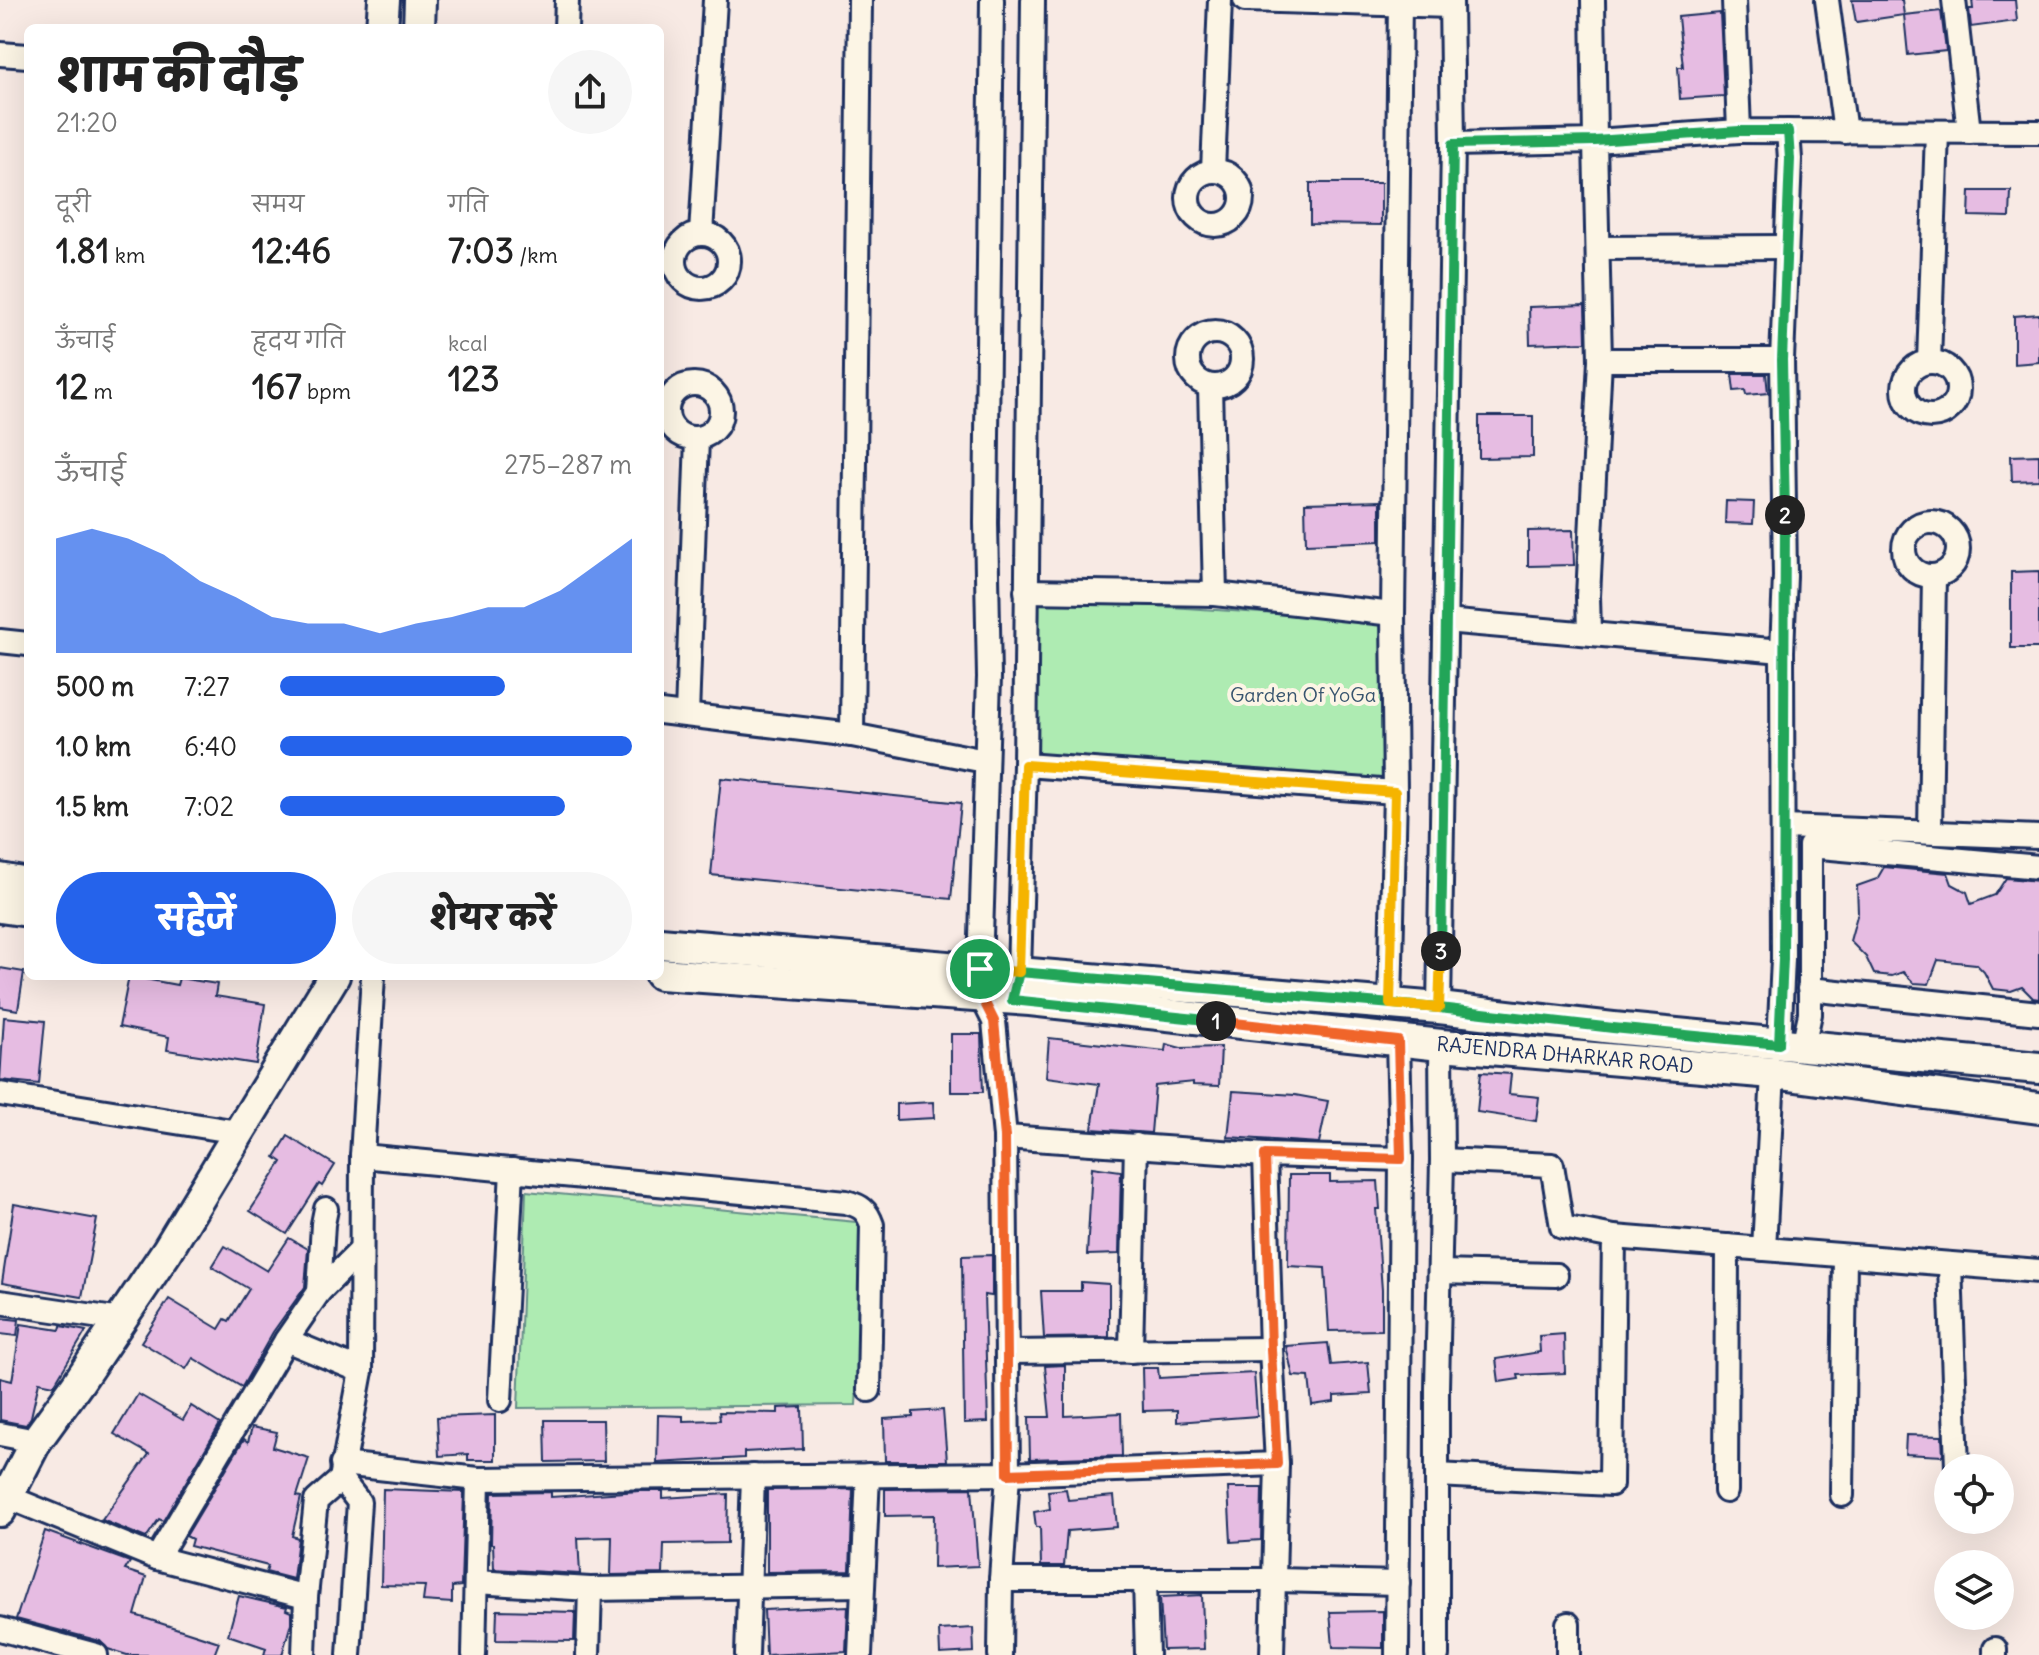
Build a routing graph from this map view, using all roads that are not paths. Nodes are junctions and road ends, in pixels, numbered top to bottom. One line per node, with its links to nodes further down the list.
1 (384, 0): 16 (main road)
2 (420, 0): 17 (main road)
3 (567, 0): 18 (street)
4 (715, 0): 30 (street)
5 (860, 0): 49 (street)
6 (992, 0): 50 (street)
7 (1033, 0): 39 (street)
8 (1220, 0): 29 (street)
9 (1245, 0): 14 (street)
10 (1593, 0): 27 (street)
11 (1734, 0): 21 (street)
12 (1827, 0): 23 (street)
13 (1954, 0): 25 (street)
14 (1400, 2): 15 (street); 41 (street)
15 (1451, 3): 28 (street)
16 (382, 24)
17 (419, 24)
18 (566, 24)
19 (0, 54): 20 (street)
20 (24, 56)
21 (1739, 131): 22 (street); 27 (street)
22 (1788, 131): 23 (street); 31 (street)
23 (1845, 132): 24 (street)
24 (1937, 132): 25 (street); 35 (street)
25 (1969, 132): 26 (street)
26 (2039, 132)
27 (1595, 141): 28 (street); 32 (street)
28 (1453, 144): 42 (street)
29 (1213, 171)
30 (701, 234)
31 (1786, 247): 32 (street); 34 (street)
32 (1598, 248): 33 (street)
33 (1600, 360): 34 (street); 43 (street)
34 (1782, 360): 46 (street)
35 (1929, 362)
36 (1210, 386): 40 (street)
37 (697, 438): 48 (street)
38 (1934, 576): 54 (street)
39 (1026, 591): 40 (street); 51 (street)
40 (1215, 594): 41 (street)
41 (1393, 614): 52 (street)
42 (1445, 621): 43 (street); 68 (street)
43 (1589, 633): 46 (street)
44 (0, 641): 45 (street)
45 (24, 644)
46 (1782, 651): 53 (street)
47 (664, 712): 48 (street)
48 (687, 715): 49 (street)
49 (852, 735): 50 (street)
50 (985, 761): 66 (street)
51 (1025, 765): 52 (street); 66 (street)
52 (1395, 792): 67 (street)
53 (1784, 827): 54 (street); 72 (street)
54 (1930, 832): 55 (street)
55 (2039, 837)
56 (2039, 867): 65 (street)
57 (0, 879): 58 (main road)
58 (24, 883)
59 (0, 907): 60 (main road)
60 (24, 910)
61 (664, 944): 66 (main road, RAJENDRA DHARKAR ROAD)
62 (664, 974): 66 (main road, RAJENDRA DHARKAR ROAD)
63 (332, 980): 76 (main road)
64 (373, 980): 80 (street)
65 (1809, 989): 69 (street); 72 (street)
66 (997, 992): 67 (main road, RAJENDRA DHARKAR ROAD); 70 (main road, RAJENDRA DHARKAR ROAD); 77 (street)
67 (1390, 1004): 68 (main road, RAJENDRA DHARKAR ROAD)
68 (1439, 1008): 72 (main road, RAJENDRA DHARKAR ROAD)
69 (2039, 1013)
70 (1398, 1041): 71 (main road, RAJENDRA DHARKAR ROAD); 81 (street)
71 (1441, 1045): 72 (main road, RAJENDRA DHARKAR ROAD); 82 (street)
72 (1785, 1054): 73 (main road, RAJENDRA DHARKAR ROAD); 75 (main road, RAJENDRA DHARKAR ROAD); 87 (street)
73 (2039, 1068)
74 (0, 1094): 76 (street)
75 (2039, 1108)
76 (238, 1132): 96 (main road)
77 (1005, 1137): 78 (street); 100 (street)
78 (1136, 1145): 79 (street); 99 (street)
79 (1265, 1155): 81 (street); 98 (street)
80 (362, 1156): 83 (street); 88 (street)
81 (1401, 1159): 122 (street)
82 (1442, 1160): 85 (street); 92 (street)
83 (512, 1170): 102 (street); 103 (street)
84 (326, 1209): 94 (street)
85 (1614, 1237): 86 (street); 111 (street)
86 (1727, 1246): 87 (street); 114 (street)
87 (1764, 1249): 89 (street)
88 (360, 1251): 94 (street); 101 (street)
89 (1845, 1256): 90 (street); 115 (street)
90 (1950, 1265): 91 (street); 106 (street)
91 (2039, 1271)
92 (1440, 1272): 93 (street); 111 (street)
93 (1556, 1275)
94 (319, 1292): 97 (street)
95 (0, 1302): 96 (street)
96 (121, 1320): 105 (main road)
97 (286, 1340): 101 (street); 117 (street)
98 (1271, 1349): 99 (street); 107 (street)
99 (1131, 1351): 100 (street)
100 (1008, 1352): 109 (street)
101 (361, 1371): 108 (street)
102 (869, 1390)
103 (500, 1400)
104 (0, 1434): 105 (street)
105 (36, 1441): 116 (main road)
106 (1957, 1454)
107 (1277, 1464): 109 (street); 120 (street)
108 (341, 1472): 113 (street); 126 (street); 131 (street)
109 (1008, 1474): 110 (street); 118 (street)
110 (868, 1475): 112 (street); 124 (street)
111 (1437, 1475): 140 (street)
112 (753, 1476): 113 (street); 123 (street)
113 (478, 1479): 121 (street)
114 (1726, 1491)
115 (1842, 1495)
116 (4, 1504): 117 (street)
117 (157, 1558): 126 (street)
118 (1001, 1580): 119 (street); 136 (street)
119 (1145, 1580): 120 (street); 137 (street)
120 (1276, 1580): 122 (street); 138 (street)
121 (476, 1582): 125 (street); 132 (street)
122 (1398, 1583): 139 (street)
123 (750, 1585): 124 (street); 125 (street); 134 (street)
124 (863, 1585): 135 (street)
125 (590, 1589): 133 (street)
126 (306, 1597): 130 (street)
127 (1568, 1624): 141 (street)
128 (0, 1629): 129 (street)
129 (96, 1655)
130 (304, 1655)
131 (349, 1655)
132 (474, 1655)
133 (588, 1655)
134 (747, 1655)
135 (860, 1655)
136 (1000, 1655)
137 (1147, 1655)
138 (1272, 1655)
139 (1397, 1655)
140 (1437, 1655)
141 (1568, 1655)

